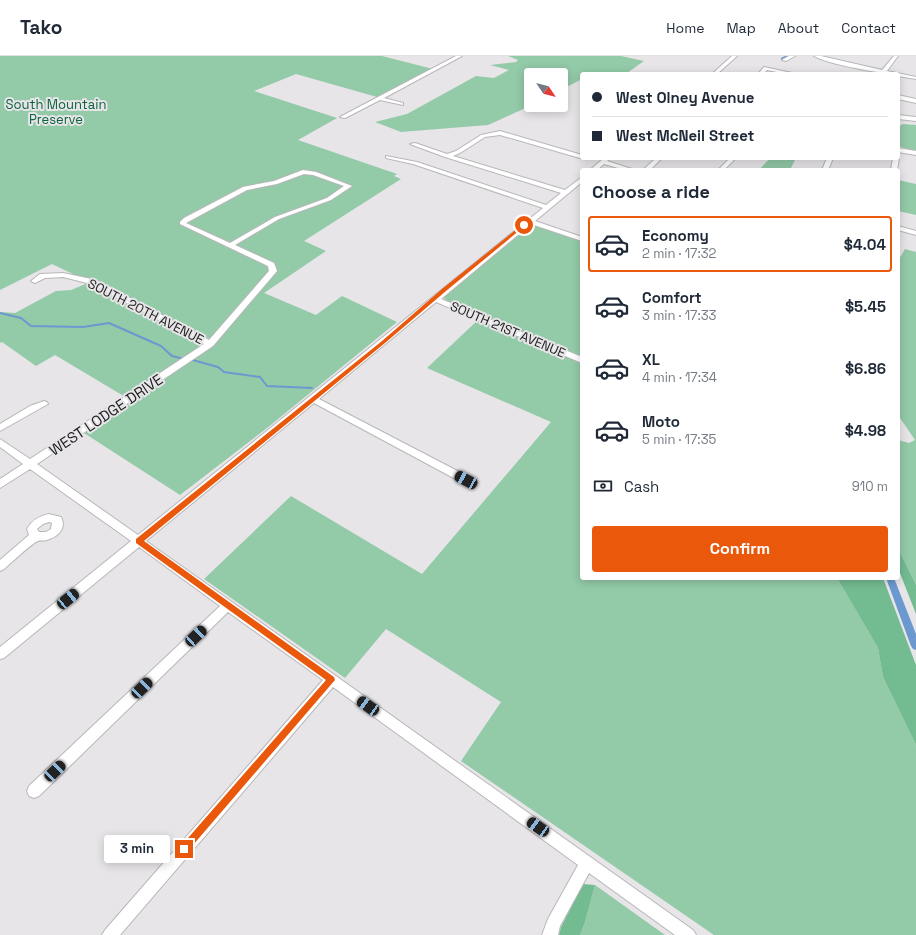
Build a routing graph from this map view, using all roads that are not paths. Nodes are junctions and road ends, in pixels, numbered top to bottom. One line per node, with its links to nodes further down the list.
1 (460, 56): 16 (street)
2 (735, 56): 9 (street)
3 (793, 56): 7 (street)
4 (816, 56): 8 (street)
5 (835, 56): 8 (street)
6 (896, 56): 12 (street)
7 (784, 60)
8 (830, 61): 12 (street)
9 (716, 72)
10 (762, 72): 11 (street)
11 (783, 72)
12 (883, 72)
13 (900, 75): 14 (street)
14 (916, 78)
15 (900, 97): 17 (street)
16 (379, 98): 18 (street); 19 (street)
17 (916, 101)
18 (401, 104)
19 (343, 117)
20 (901, 118): 21 (street)
21 (916, 119)
22 (413, 144): 25 (street)
23 (900, 150): 24 (street)
24 (916, 154)
25 (447, 156): 26 (street); 36 (street)
26 (580, 156)
27 (388, 157): 37 (street)
28 (657, 160): 33 (street)
29 (731, 160): 34 (street)
30 (604, 161): 31 (street); 32 (street)
31 (595, 168)
32 (626, 168)
33 (648, 168)
34 (723, 168)
35 (580, 180): 36 (street)
36 (565, 192): 37 (street)
37 (547, 207): 38 (street)
38 (529, 221): 41 (street); 44 (street)
39 (900, 229): 40 (street)
40 (916, 233)
41 (580, 238)
42 (229, 246): 42 (street); 45 (street, WEST LODGE DRIVE)
43 (35, 281): 45 (street, SOUTH 20TH AVENUE)
44 (435, 299): 46 (street, SOUTH 21ST AVENUE); 47 (street)
45 (210, 344): 51 (street, WEST LODGE DRIVE)
46 (580, 359)
47 (313, 399): 52 (street); 55 (street)
48 (44, 404): 49 (street)
49 (0, 428)
50 (0, 442): 51 (street)
51 (30, 464): 53 (street, WEST LODGE DRIVE); 55 (street)
52 (466, 480)
53 (0, 484)
54 (36, 536): 56 (street)
55 (139, 541): 57 (street); 58 (street)
56 (0, 566)
57 (228, 605): 59 (street); 60 (street)
58 (0, 654)
59 (331, 680): 61 (street); 62 (street)
60 (34, 791)
61 (587, 862): 63 (street); 64 (street)
62 (110, 935)
63 (550, 935)
64 (688, 935)

